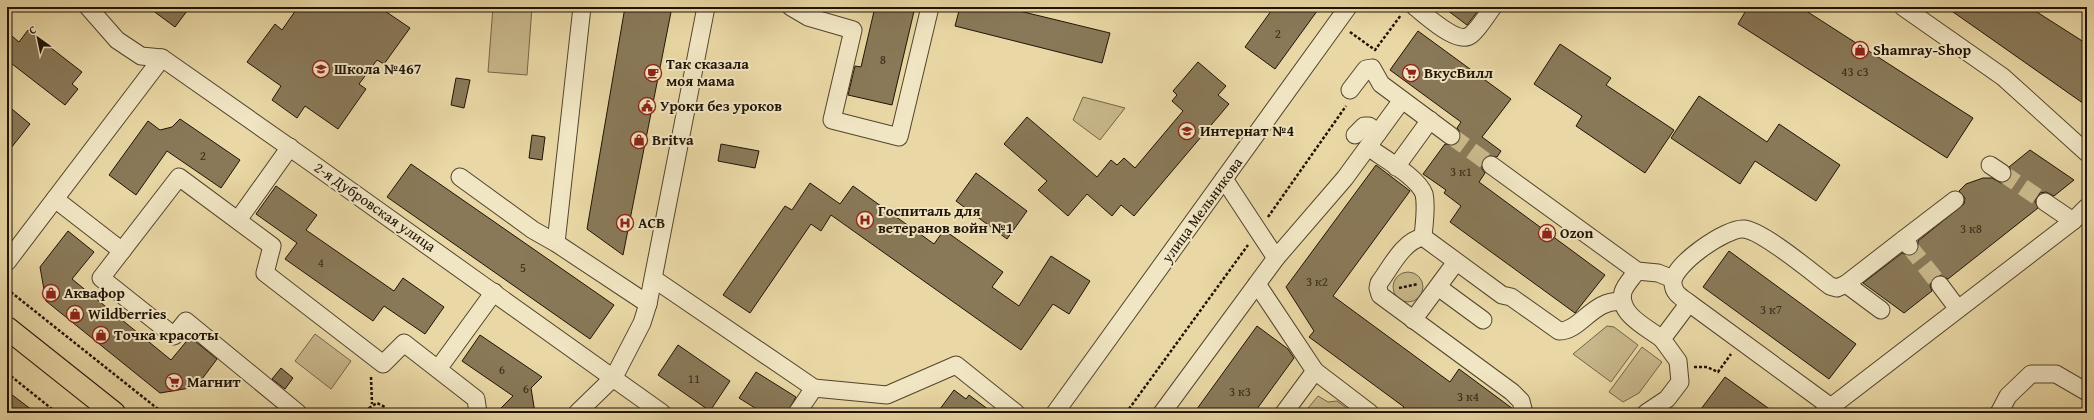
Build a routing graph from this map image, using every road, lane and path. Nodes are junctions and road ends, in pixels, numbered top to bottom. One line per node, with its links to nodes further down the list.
1 (88, 7): 11 (street, 2-я Дубровская улица)
2 (582, 7): 33 (street)
3 (706, 7): 40 (street)
4 (791, 7): 5 (street)
5 (930, 7)
6 (1348, 7): 10 (street, улица Мельникова)
7 (1493, 7): 9 (street)
8 (1903, 7): 20 (street)
9 (1409, 10): 10 (path)
10 (1337, 22): 24 (street, улица Мельникова)
11 (162, 58): 19 (street, 2-я Дубровская улица); 25 (street)
12 (1350, 90): 13 (street); 31 (path)
13 (1402, 100): 14 (street); 15 (street)
14 (1430, 120): 17 (street); 22 (street)
15 (1378, 133): 16 (street); 18 (street)
16 (1355, 135)
17 (1451, 136)
18 (1368, 146): 22 (street); 35 (street)
19 (290, 147): 29 (street); 46 (street, 2-я Дубровская улица)
20 (2087, 153)
21 (1491, 165): 38 (street)
22 (1396, 167): 32 (street)
23 (460, 177): 33 (street)
24 (1224, 179): 31 (street); 79 (street, улица Мельникова)
25 (55, 199): 34 (street); 36 (street)
26 (1954, 200): 43 (street)
27 (2045, 202): 30 (street)
28 (2087, 207): 30 (street)
29 (238, 220): 34 (street); 58 (street)
30 (2073, 221): 51 (street)
31 (1258, 231): 35 (street); 80 (path)
32 (1424, 237): 37 (street); 47 (street)
33 (556, 243): 50 (street)
34 (122, 251): 71 (street)
35 (1276, 258): 42 (street)
36 (7, 262)
37 (1456, 262): 41 (street); 48 (street)
38 (1637, 271): 39 (street); 48 (street)
39 (1673, 278): 43 (street); 49 (street)
40 (654, 279): 50 (street); 64 (street)
41 (1441, 282): 47 (path); 53 (street); 54 (street)
42 (1257, 284): 61 (street); 81 (street)
43 (1846, 284): 52 (street)
44 (1940, 285): 51 (street)
45 (7, 289): 70 (path)
46 (494, 292): 60 (street); 63 (street, 2-я Дубровская улица)
47 (1379, 293): 53 (street)
48 (1623, 302): 56 (street)
49 (1689, 303): 56 (street); 57 (street)
50 (648, 304): 63 (street)
51 (1958, 309): 67 (street)
52 (1881, 310)
53 (1413, 320): 84 (street)
54 (1483, 320)
55 (7, 328): 69 (main road)
56 (1662, 339): 59 (street)
57 (1741, 341): 59 (path); 67 (street)
58 (370, 354): 60 (street); 66 (path)
59 (1680, 367): 85 (street)
60 (438, 369): 74 (street)
61 (1315, 371): 82 (street); 83 (street)
62 (7, 373): 68 (path)
63 (614, 377): 75 (street); 76 (street, 2-я Дубровская улица)
64 (814, 388): 77 (street); 78 (street)
65 (2087, 392): 86 (street)
66 (372, 404): 72 (path); 73 (path)
67 (1827, 410)
68 (57, 413)
69 (114, 413)
70 (163, 413)
71 (298, 413)
72 (368, 413)
73 (387, 413)
74 (478, 413)
75 (577, 413)
76 (662, 413)
77 (797, 413)
78 (1016, 413)
79 (1055, 413)
80 (1126, 413)
81 (1162, 413)
82 (1284, 413)
83 (1370, 413)
84 (1524, 413)
85 (1646, 413)
86 (1999, 413)

